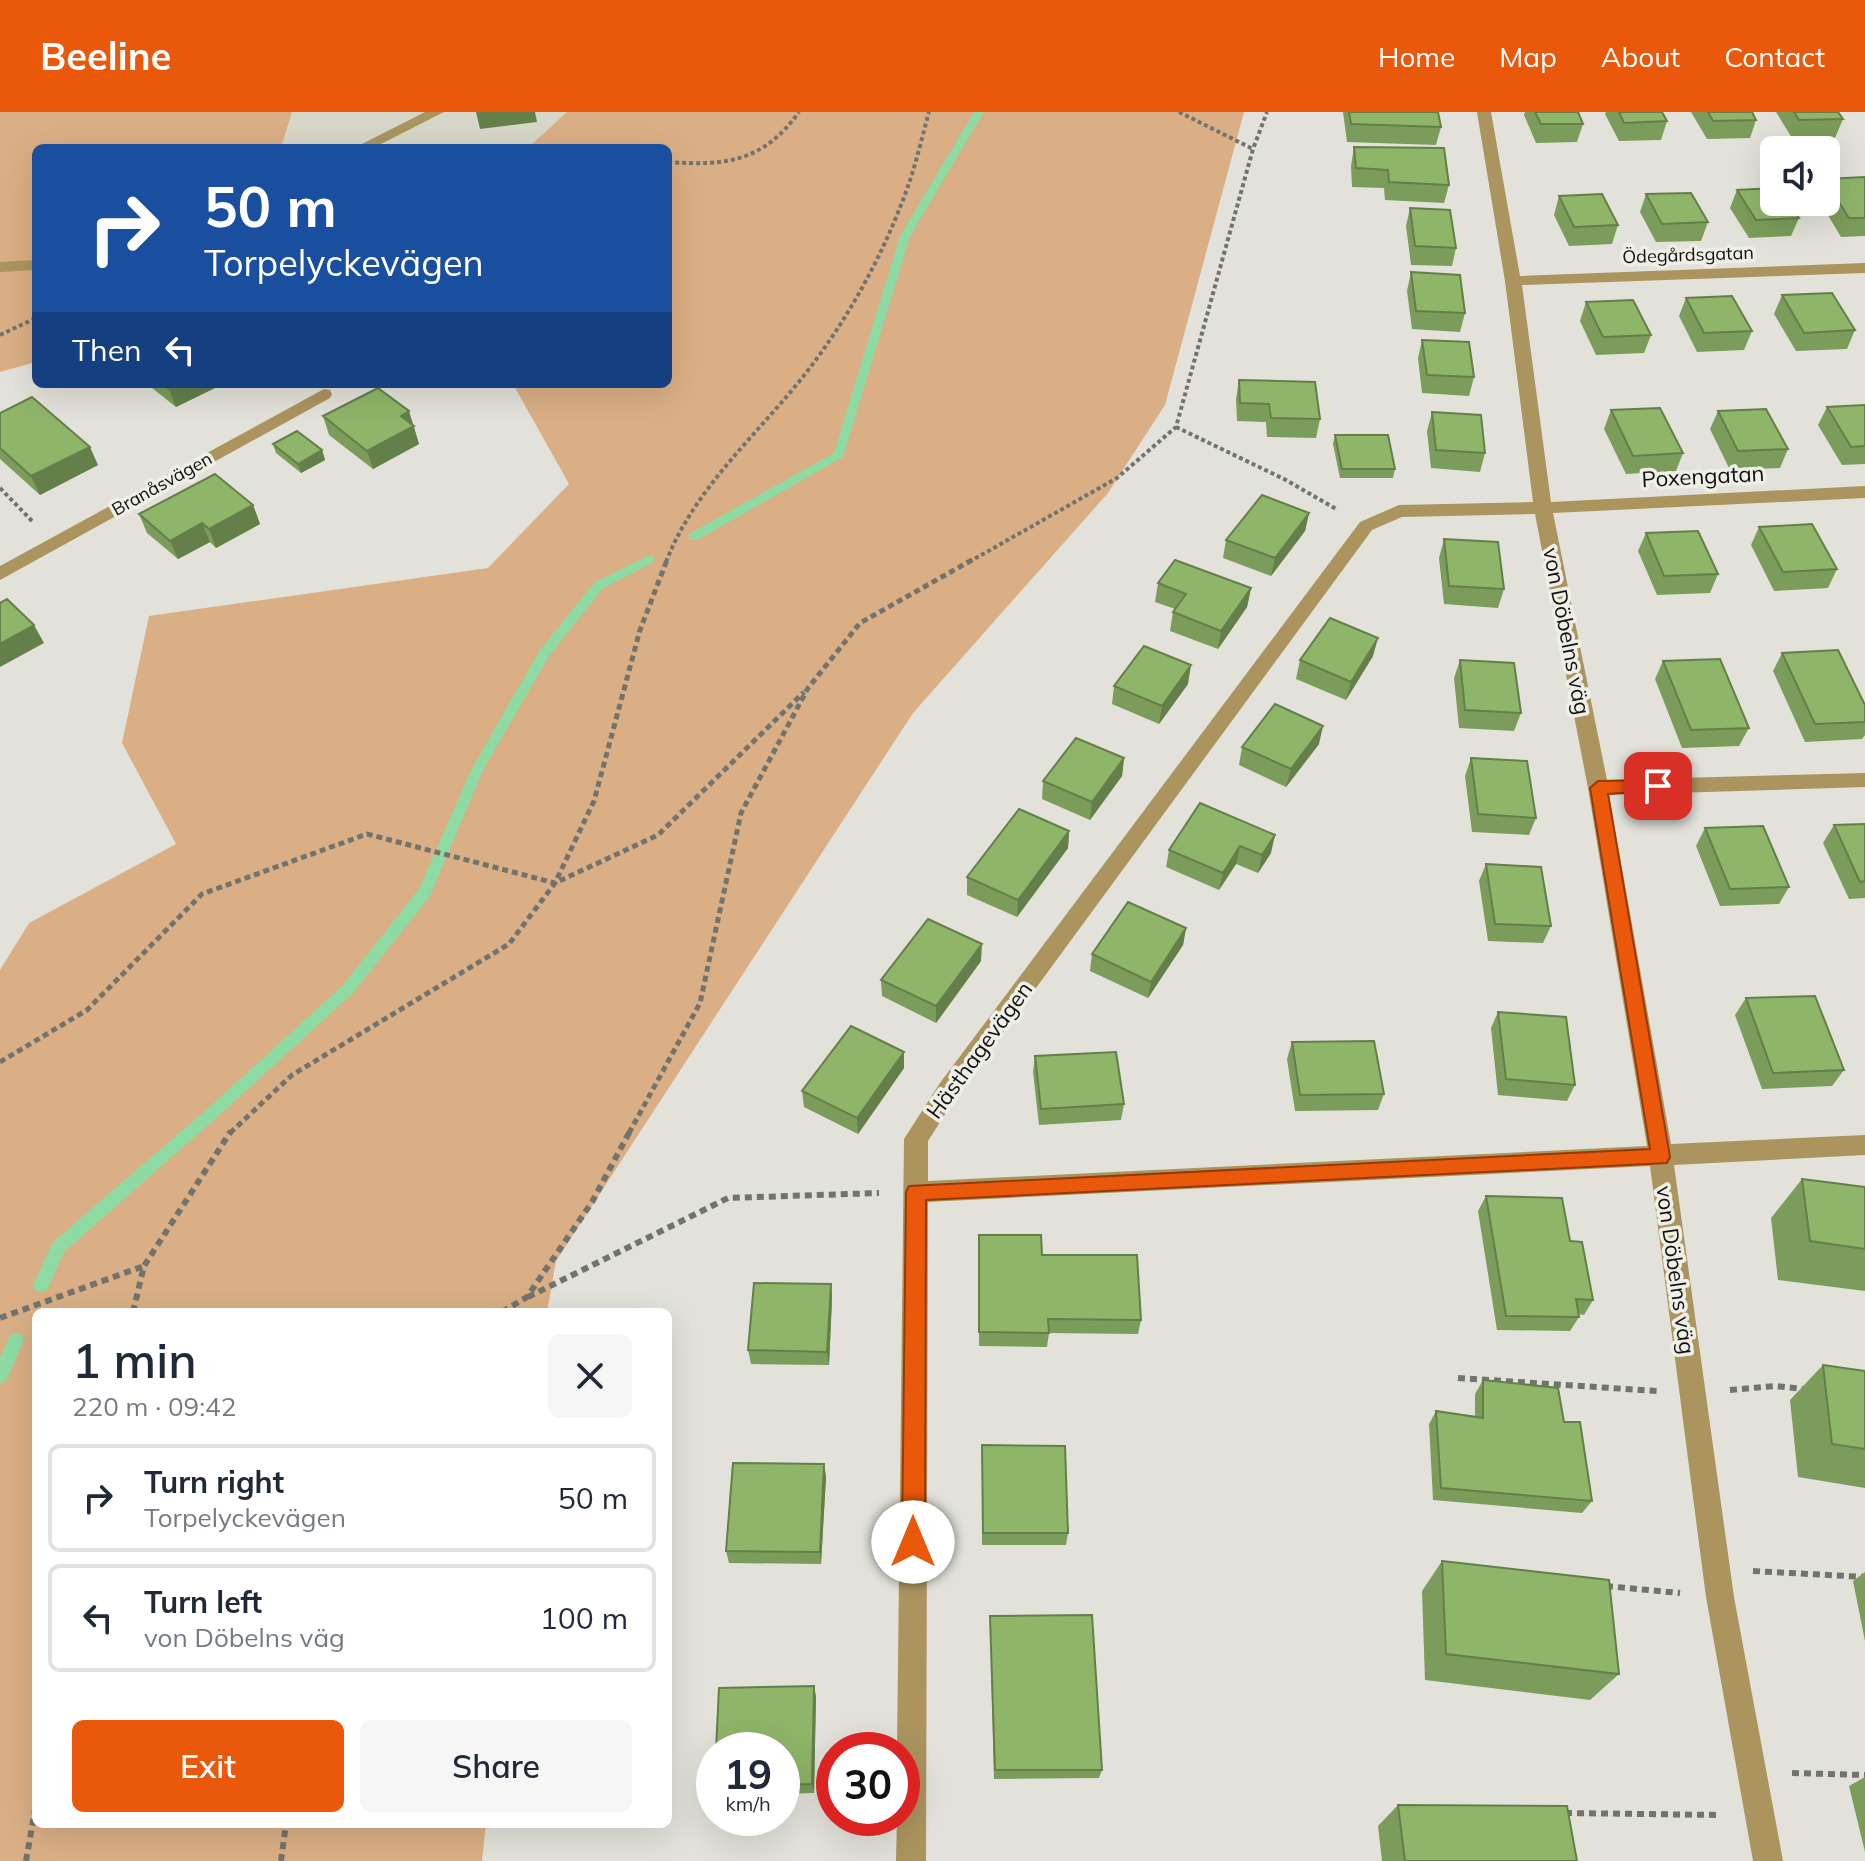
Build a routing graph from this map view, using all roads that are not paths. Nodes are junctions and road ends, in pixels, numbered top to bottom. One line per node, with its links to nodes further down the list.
1 (437, 112): 3 (street)
2 (1484, 112): 7 (street, von Döbelns väg)
3 (369, 144)
4 (32, 265): 5 (street)
5 (0, 267)
6 (1865, 268): 7 (street, Ödegårdsgatan)
7 (1513, 281): 10 (street, von Döbelns väg)
8 (324, 394): 11 (street, Branåsvägen)
9 (1865, 492): 10 (street, Poxengatan)
10 (1543, 508): 13 (street, von Döbelns väg); 16 (street, Hästhagevägen)
11 (0, 574)
12 (1865, 780): 13 (street)
13 (1598, 788): 15 (street, von Döbelns väg)
14 (1865, 1145): 15 (street)
15 (1661, 1157): 16 (street); 18 (street, von Döbelns väg)
16 (916, 1192): 17 (street, Hästhagevägen)
17 (911, 1861)
18 (1768, 1861)

